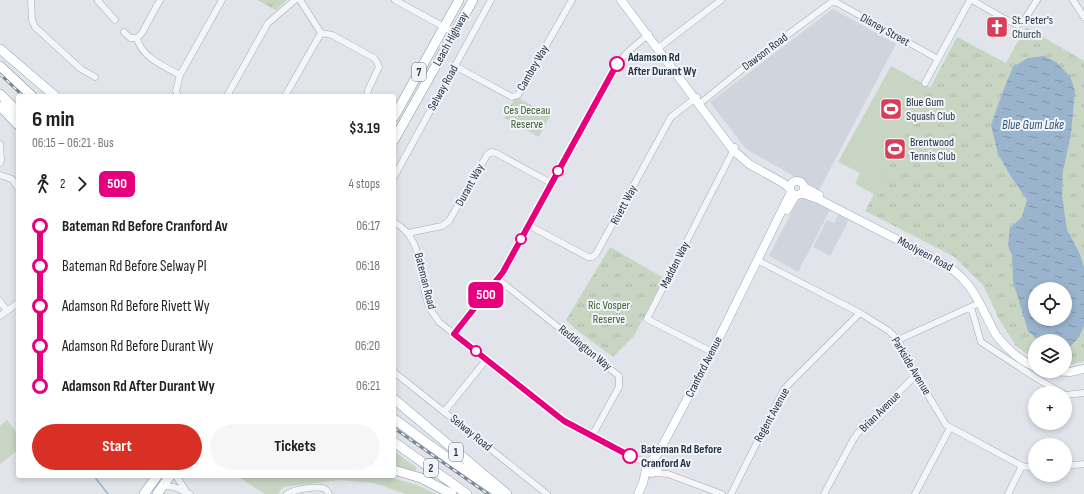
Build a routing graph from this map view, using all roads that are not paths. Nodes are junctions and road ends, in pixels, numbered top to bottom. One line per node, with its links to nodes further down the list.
1 (31, 0): 33 (street)
2 (99, 0): 20 (street)
3 (160, 0): 26 (street)
4 (222, 0): 32 (street)
5 (295, 0): 39 (street)
6 (300, 0): 23 (street)
7 (395, 0): 21 (street)
8 (459, 0): 21 (highway, Leach Highway / 7)
9 (473, 0): 24 (highway, Leach Highway / 7)
10 (491, 0): 31 (street, Selway Road)
11 (572, 0): 31 (street, Cambey Way)
12 (621, 0): 25 (main road, Moolyeen Road)
13 (626, 0): 25 (main road, Moolyeen Road)
14 (721, 0): 27 (street)
15 (833, 0): 29 (street, Disney Street); 42 (street, Dawson Road)
16 (971, 0): 17 (street); 29 (street)
17 (1037, 0)
18 (1074, 0): 19 (street)
19 (1084, 17)
20 (115, 20)
21 (444, 27): 24 (street); 45 (highway, Leach Highway / 7)
22 (124, 32): 26 (street)
23 (321, 33): 40 (street); 41 (street)
24 (455, 33): 47 (highway, Leach Highway / 7)
25 (649, 34): 27 (main road, Moolyeen Road); 53 (street)
26 (137, 38): 32 (street)
27 (658, 47): 42 (main road, Moolyeen Road)
28 (0, 49): 37 (highway)
29 (938, 59): 34 (street)
30 (0, 66): 36 (highway)
31 (455, 66): 51 (street, Selway Road)
32 (180, 75): 38 (street)
33 (95, 77)
34 (925, 83)
35 (0, 94): 44 (highway)
36 (30, 94)
37 (53, 94)
38 (177, 94)
39 (228, 94)
40 (286, 94)
41 (367, 94)
42 (698, 101): 49 (main road, Moolyeen Road); 57 (street, Rivett Way)
43 (0, 106): 46 (highway)
44 (16, 110)
45 (396, 113)
46 (16, 123)
47 (396, 136)
48 (0, 144): 50 (street)
49 (734, 149): 55 (main road, Moolyeen Road); 70 (street, Madden Way)
50 (0, 163)
51 (396, 173)
52 (0, 175): 54 (street)
53 (551, 183): 57 (street); 58 (street, Durant Way)
54 (16, 185)
55 (796, 189): 59 (main road, Cranford Avenue); 62 (main road, Moolyeen Road)
56 (396, 223): 58 (street, Bateman Road)
57 (528, 225): 60 (street)
58 (408, 233): 68 (street, Bateman Road)
59 (759, 261): 66 (street, Parkside Avenue); 70 (main road, Cranford Avenue)
60 (498, 279): 68 (street); 87 (street, Reddington Way)
61 (0, 301): 65 (street)
62 (981, 302): 64 (street); 71 (main road, Moolyeen Road); 73 (main road, Moolyeen Road)
63 (16, 304): 65 (street)
64 (971, 307): 69 (street); 80 (street)
65 (7, 311): 67 (street)
66 (860, 312): 69 (street, Parkside Avenue); 112 (street, Regent Avenue)
67 (0, 316)
68 (454, 334): 72 (street, Bateman Road)
69 (898, 340): 79 (street, Parkside Avenue)
70 (712, 352): 92 (main road, Cranford Avenue)
71 (1028, 359)
72 (486, 360): 84 (street); 87 (street, Bateman Road)
73 (1028, 363)
74 (1084, 364): 75 (main road)
75 (1072, 367)
76 (1084, 369): 77 (main road)
77 (1072, 372)
78 (396, 374): 84 (street, Selway Road)
79 (916, 375): 86 (street, Parkside Avenue); 113 (street, Brian Avenue)
80 (1050, 386)
81 (1084, 393): 82 (street)
82 (1072, 394)
83 (396, 401): 108 (highway, 1)
84 (444, 412): 109 (street, Selway Road)
85 (396, 420): 107 (highway, 2)
86 (950, 428): 91 (street, Parkside Avenue); 114 (street)
87 (592, 436): 92 (street, Bateman Road)
88 (396, 443): 106 (highway, 2)
89 (1084, 464): 90 (street)
90 (1072, 465)
91 (1022, 466): 93 (street, Parkside Avenue); 115 (street)
92 (652, 467): 110 (main road, Cranford Avenue); 111 (street, Bateman Road)
93 (1028, 467)
94 (396, 471): 105 (highway)
95 (149, 478): 101 (highway)
96 (156, 478): 101 (highway)
97 (169, 478): 99 (highway)
98 (177, 478): 100 (street)
99 (163, 486): 100 (street); 102 (highway)
100 (189, 493)
101 (145, 494)
102 (157, 494)
103 (287, 494): 104 (street)
104 (329, 494)
105 (452, 494)
106 (467, 494)
107 (500, 494)
108 (507, 494)
109 (547, 494)
110 (638, 494)
111 (722, 494)
112 (730, 494)
113 (824, 494)
114 (915, 494)
115 (1008, 494)

